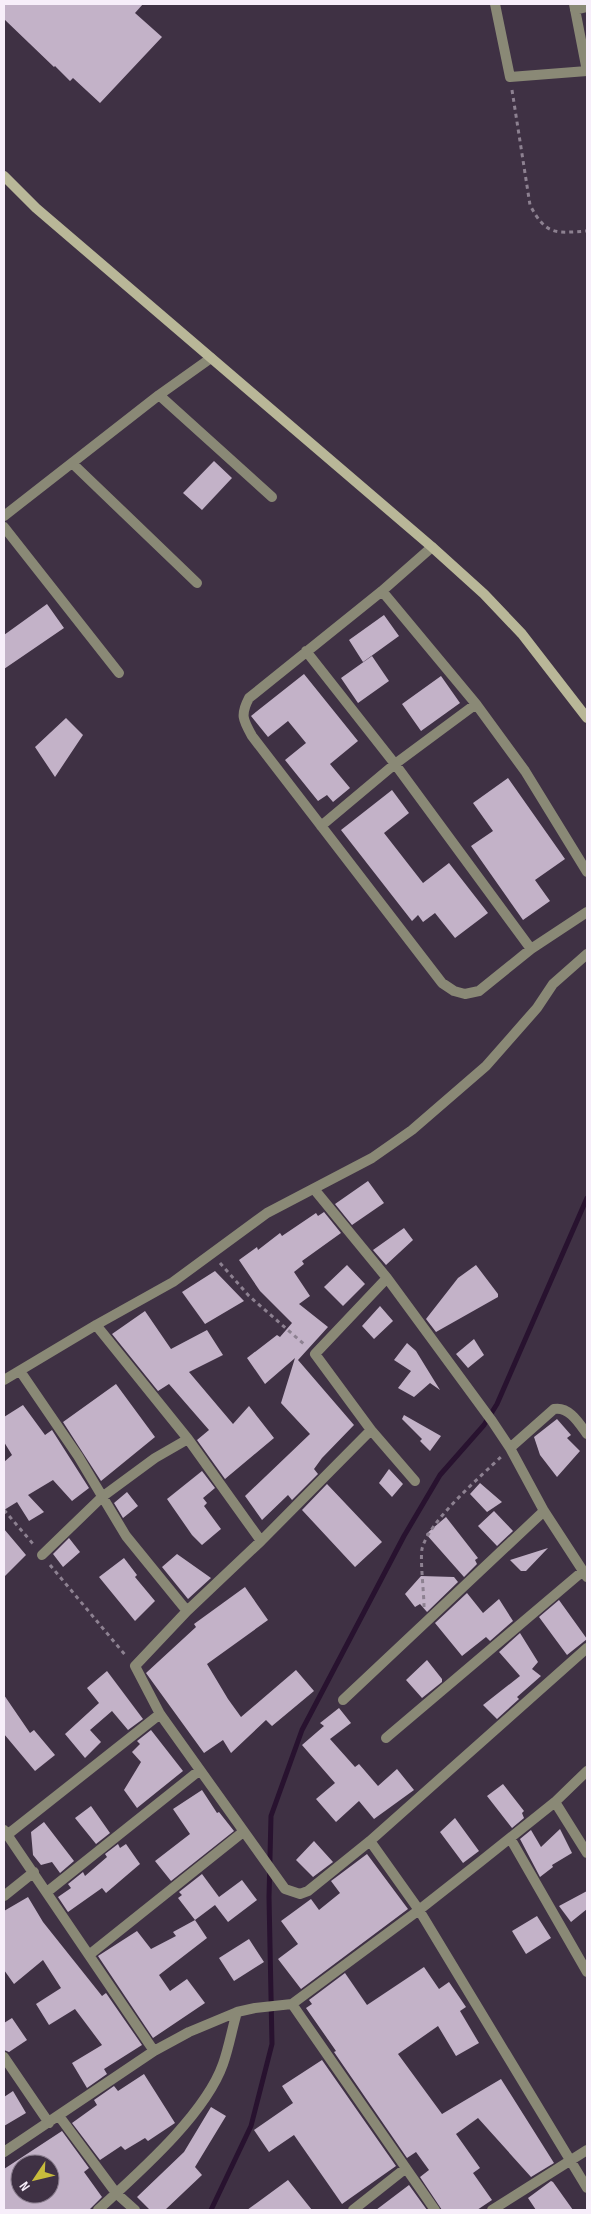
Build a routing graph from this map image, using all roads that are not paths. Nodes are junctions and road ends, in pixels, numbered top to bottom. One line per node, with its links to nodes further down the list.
1 (495, 4): 4 (street)
2 (575, 7): 3 (street); 4 (street)
3 (587, 7)
4 (587, 71)
5 (4, 176): 6 (street)
6 (211, 358): 7 (street); 12 (street)
7 (160, 395): 8 (street); 9 (street)
8 (72, 463): 10 (street); 13 (street)
9 (272, 496)
10 (4, 516)
11 (4, 527): 16 (street)
12 (432, 547): 14 (street); 18 (street)
13 (197, 583)
14 (382, 591): 15 (street); 17 (street)
15 (306, 651): 19 (street); 20 (street)
16 (119, 674)
17 (476, 704): 19 (street); 21 (street)
18 (587, 717)
19 (395, 764): 20 (street); 23 (street)
20 (321, 826): 23 (street)
21 (587, 872)
22 (587, 912): 23 (street)
23 (531, 949)
24 (587, 954): 25 (street)
25 (314, 1188): 26 (street); 27 (street)
26 (387, 1278): 30 (street); 33 (street)
27 (96, 1325): 28 (street); 32 (street)
28 (20, 1371): 29 (street); 35 (street)
29 (4, 1380)
30 (371, 1430): 34 (street); 37 (street)
31 (587, 1434): 33 (street)
32 (188, 1439): 35 (street); 37 (street)
33 (510, 1448): 36 (street)
34 (415, 1481)
35 (102, 1497): 38 (street); 40 (street)
36 (544, 1511): 39 (street); 42 (street)
37 (261, 1542): 40 (street)
38 (42, 1555)
39 (585, 1574): 44 (street)
40 (187, 1611): 43 (street)
41 (587, 1648): 51 (street)
42 (343, 1700)
43 (160, 1714): 45 (street); 49 (street)
44 (386, 1738)
45 (200, 1770): 48 (street); 54 (street)
46 (587, 1771): 47 (street)
47 (555, 1802): 50 (street); 52 (street)
48 (243, 1832): 51 (street); 57 (street)
49 (6, 1833): 53 (street)
50 (510, 1838): 56 (street); 58 (street)
51 (370, 1841): 56 (street)
52 (587, 1853)
53 (34, 1872): 54 (street); 55 (street)
54 (48, 1892): 57 (street)
55 (4, 1896)
56 (420, 1910): 59 (street); 67 (street)
57 (89, 1955): 61 (street)
58 (587, 1972)
59 (292, 2004): 60 (street); 68 (street)
60 (237, 2012): 61 (street); 70 (street)
61 (154, 2050): 63 (street)
62 (4, 2057): 64 (street)
63 (59, 2116): 64 (street); 70 (street)
64 (48, 2123): 66 (street)
65 (587, 2150): 67 (street)
66 (4, 2152)
67 (570, 2160): 69 (street); 75 (street)
68 (406, 2168): 73 (street); 74 (street)
69 (587, 2188)
70 (116, 2193): 71 (street); 72 (street)
71 (98, 2210)
72 (135, 2210)
73 (353, 2210)
74 (435, 2210)
75 (492, 2210)

